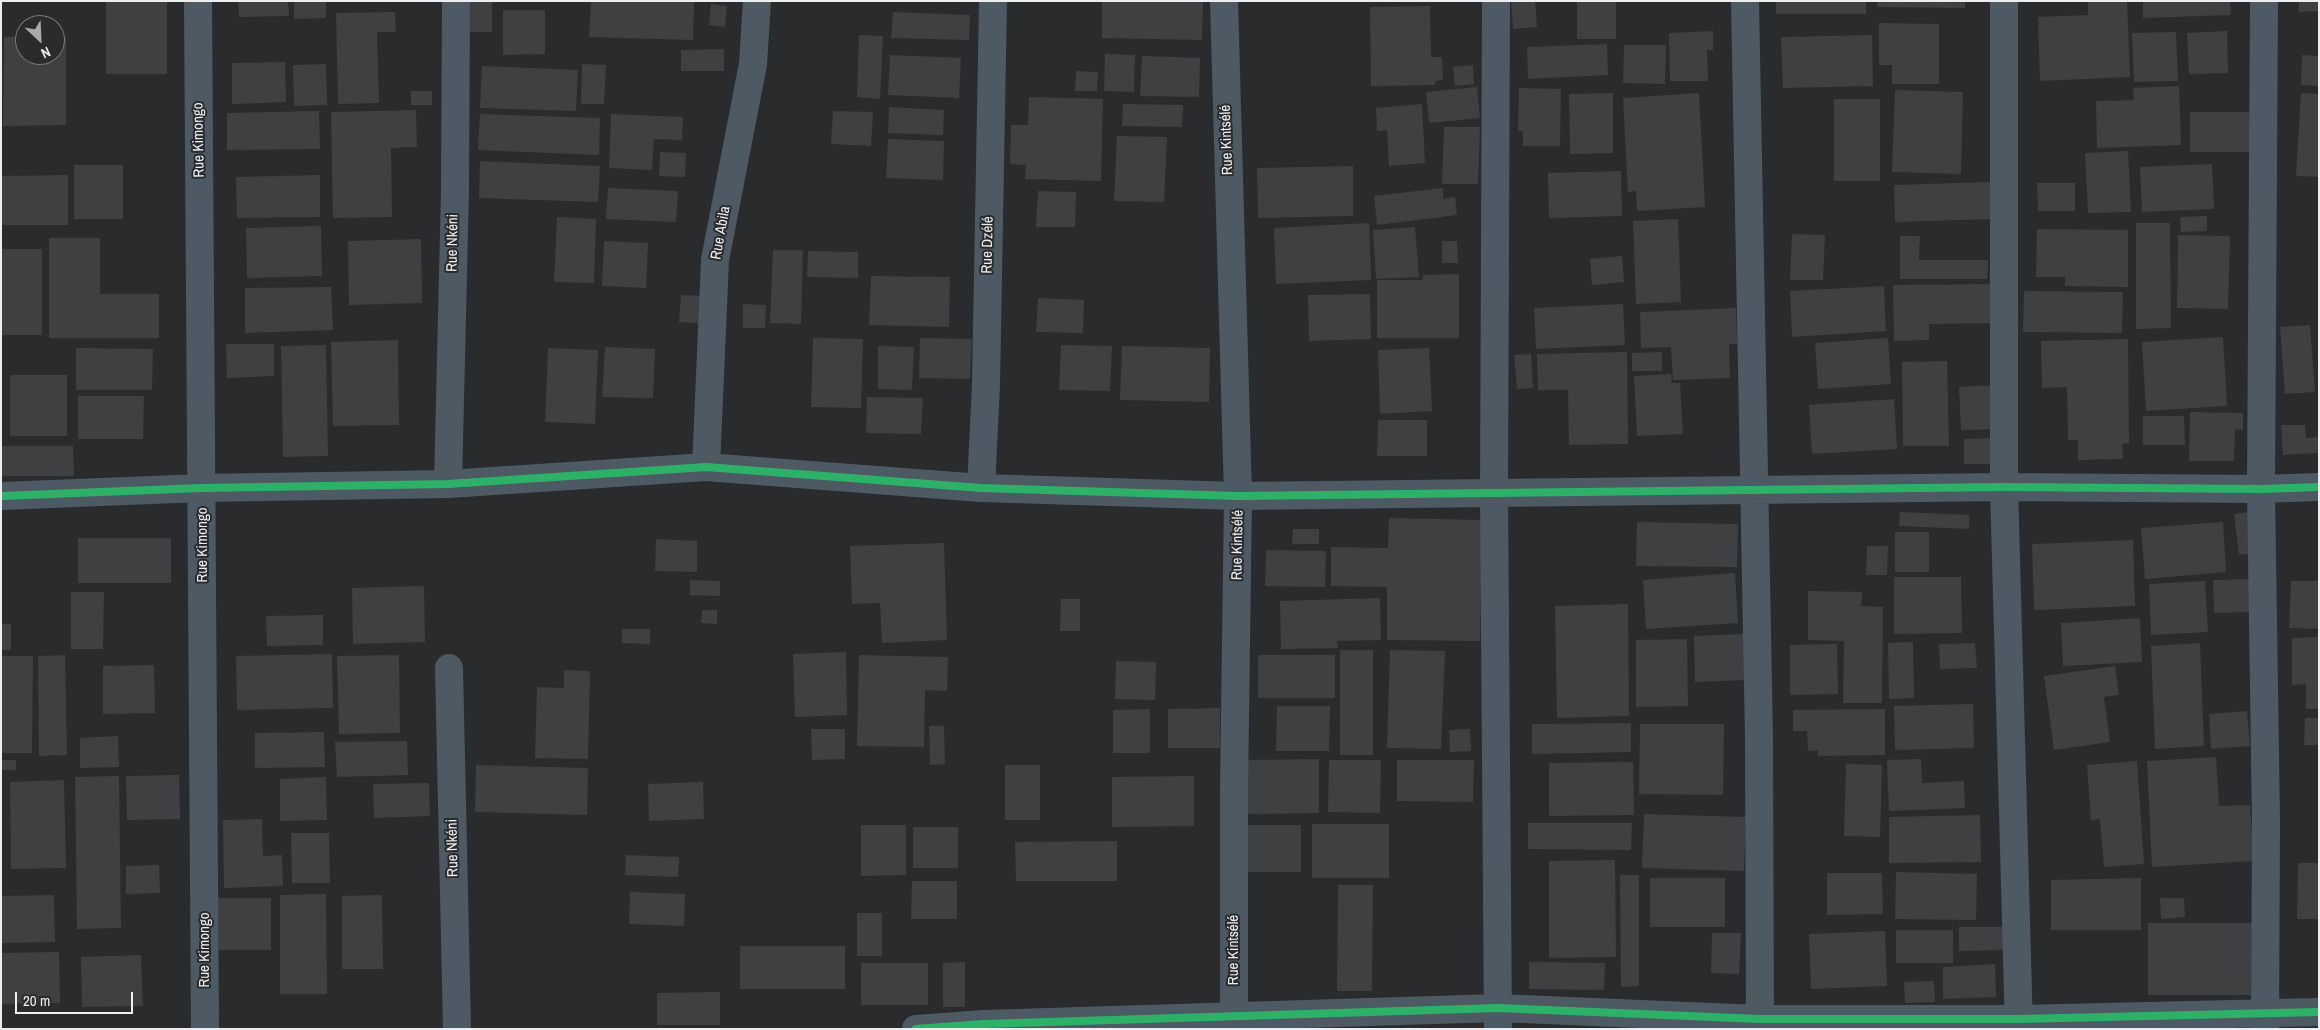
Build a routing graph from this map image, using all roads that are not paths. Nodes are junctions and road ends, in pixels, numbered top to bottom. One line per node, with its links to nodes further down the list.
1 (198, 1): 14 (street, Rue Kimongo)
2 (456, 1): 11 (street, Rue Nkéni)
3 (757, 1): 10 (street, Rue Abila)
4 (993, 1): 15 (street, Rue Dzélé)
5 (1224, 1): 20 (street, Rue Kintsélé)
6 (1496, 1): 18 (street)
7 (1745, 1): 17 (street)
8 (2004, 1): 12 (street)
9 (2264, 1): 16 (street)
10 (706, 466): 11 (street); 15 (street)
11 (448, 484): 14 (street)
12 (2004, 487): 16 (street); 17 (street); 27 (street)
13 (2319, 487): 16 (street)
14 (202, 488): 19 (street); 29 (street, Rue Kimongo)
15 (981, 488): 20 (street)
16 (2261, 488): 24 (street)
17 (1753, 491): 18 (street); 26 (street)
18 (1494, 492): 20 (street); 23 (street)
19 (1, 496)
20 (1238, 496): 25 (street, Rue Kintsélé)
21 (449, 668): 30 (street, Rue Nkéni)
22 (2319, 1012): 24 (street)
23 (1498, 1018): 25 (street); 26 (street)
24 (2266, 1021): 27 (street)
25 (1234, 1023): 28 (street)
26 (1760, 1024): 27 (street)
27 (2019, 1024)
28 (984, 1026): 31 (street)
29 (205, 1029)
30 (457, 1029)
31 (916, 1029)

